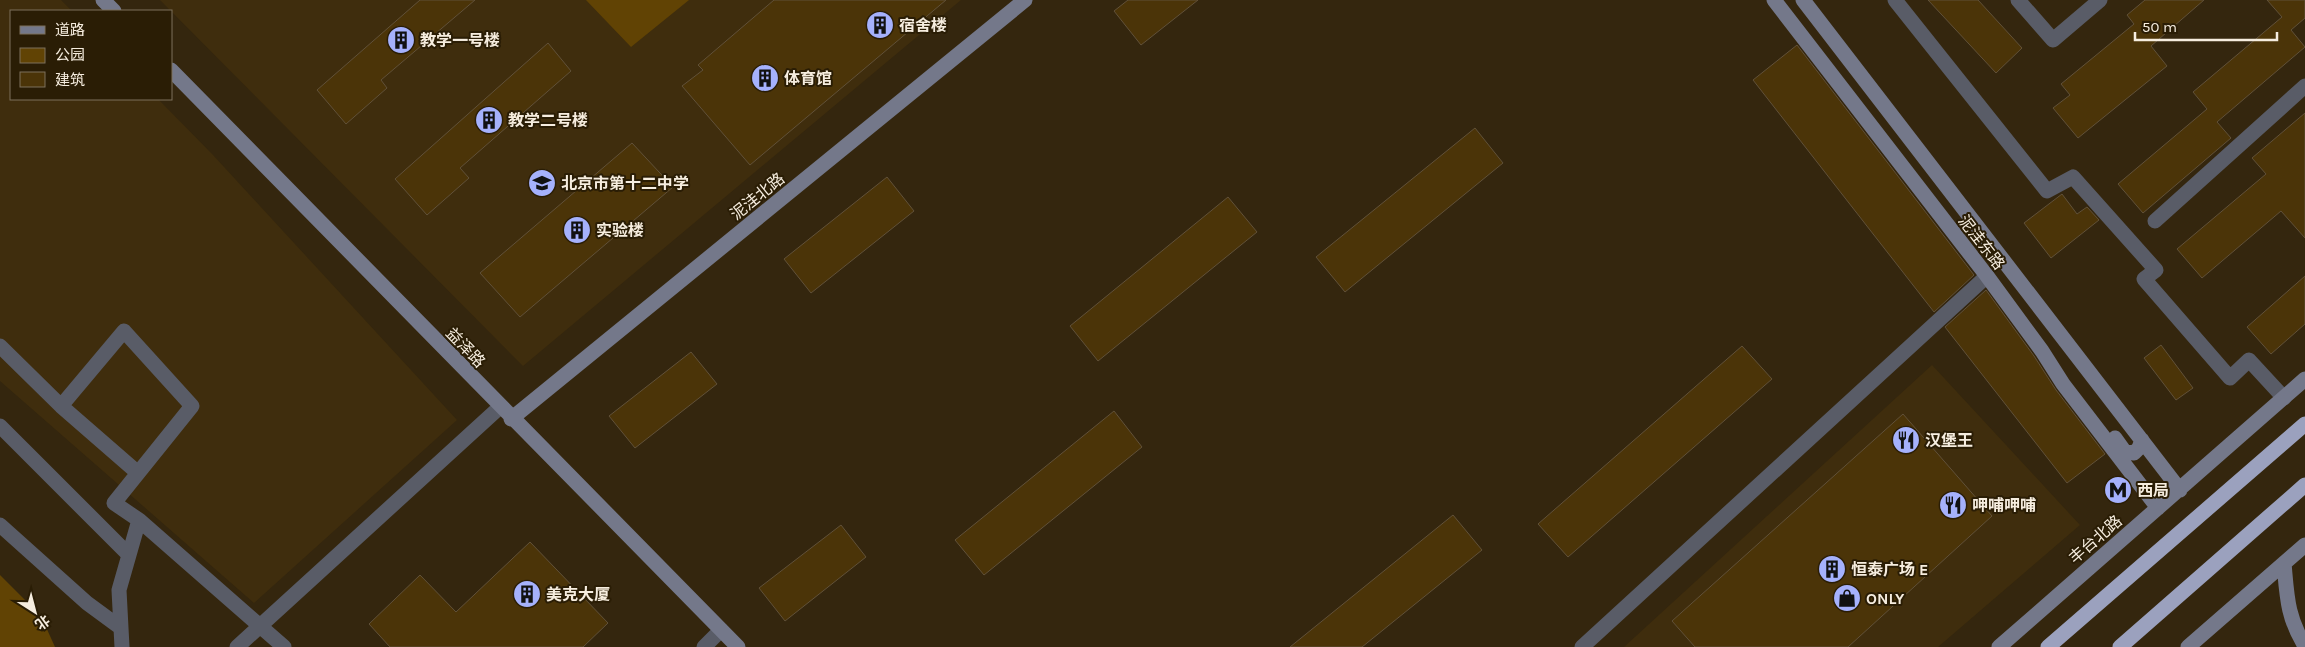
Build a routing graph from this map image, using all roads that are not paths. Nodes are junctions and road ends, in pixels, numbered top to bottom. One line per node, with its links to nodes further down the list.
1 (103, 0): 8 (street)
2 (1025, 0): 19 (street, 泥洼北路)
3 (1774, 0): 12 (street, 泥洼东路)
4 (1803, 0): 22 (street, 泥洼东路)
5 (1895, 0): 16 (street)
6 (2018, 0): 7 (street)
7 (2100, 0)
8 (113, 10)
9 (172, 71): 18 (street, 益泽路)
10 (2305, 86): 11 (street)
11 (2155, 220)
12 (1986, 276): 14 (street, 泥洼东路); 41 (street)
13 (0, 346): 17 (street)
14 (2042, 351): 22 (street); 26 (street, 泥洼东路)
15 (2305, 379): 16 (street, 丰台北路)
16 (2284, 398): 25 (street, 丰台北路)
17 (61, 406): 23 (street); 23 (street)
18 (500, 407): 19 (street, 益泽路); 32 (street)
19 (511, 419): 34 (street, 益泽路)
20 (2305, 424): 43 (highway)
21 (0, 426): 30 (street)
22 (2142, 440): 25 (street, 泥洼东路)
23 (138, 473): 27 (street)
24 (2305, 485): 44 (highway)
25 (2180, 490): 26 (street, 丰台北路)
26 (2158, 508): 42 (street, 丰台北路)
27 (139, 520): 30 (street); 32 (street)
28 (0, 525): 33 (street)
29 (2305, 545): 31 (street)
30 (129, 555): 33 (street)
31 (2284, 563): 35 (street); 45 (street)
32 (261, 625): 37 (street); 38 (street)
33 (121, 628): 36 (street)
34 (721, 630): 39 (street); 40 (street, 益泽路)
35 (2305, 646)
36 (122, 647)
37 (237, 647)
38 (284, 647)
39 (704, 647)
40 (738, 647)
41 (1582, 647)
42 (1998, 647)
43 (2048, 647)
44 (2120, 647)
45 (2188, 647)

